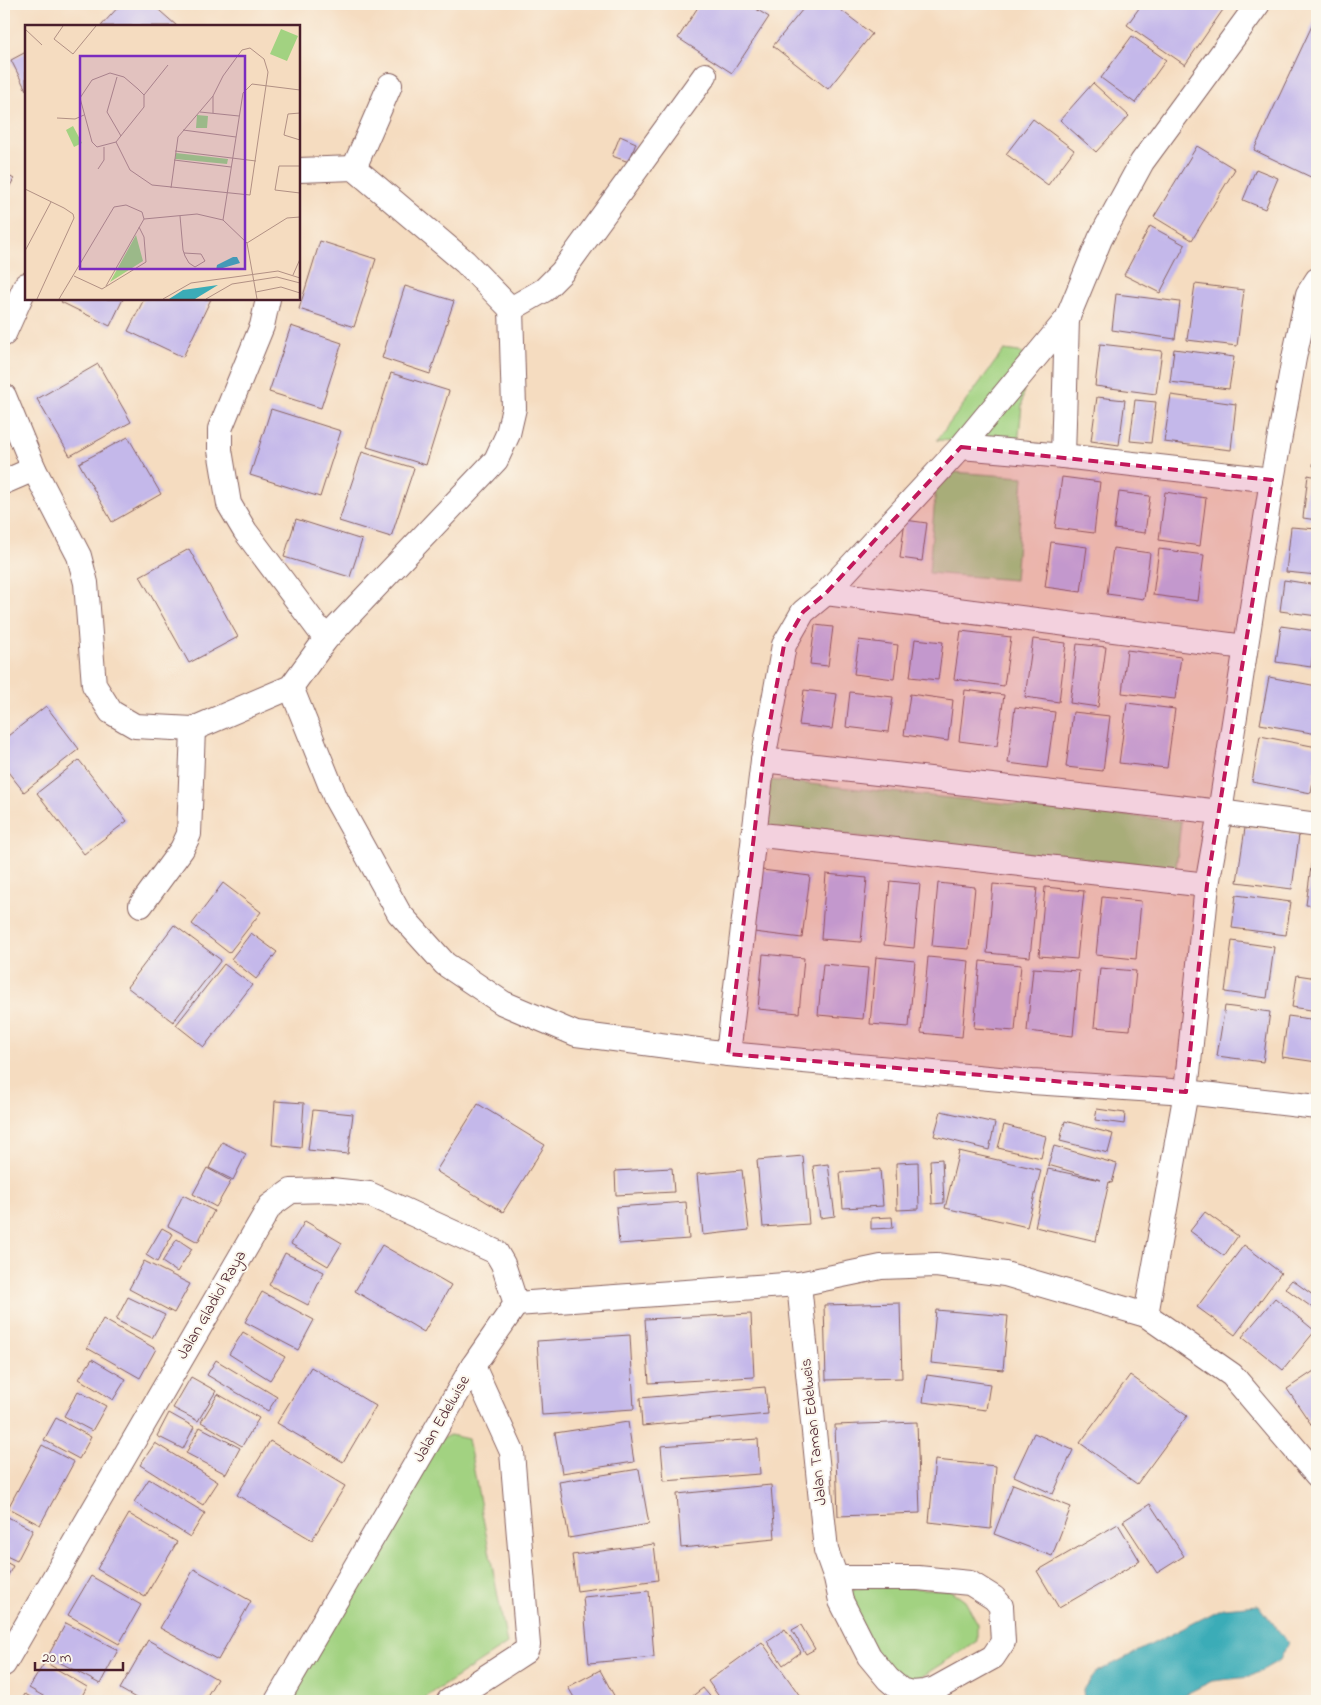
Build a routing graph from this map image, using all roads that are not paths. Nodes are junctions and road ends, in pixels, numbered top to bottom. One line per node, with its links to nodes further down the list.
1 (1258, 4): 10 (street)
2 (706, 75): 9 (street)
3 (390, 85): 4 (street)
4 (354, 168): 5 (street); 9 (street)
5 (300, 170)
6 (1317, 280): 16 (street)
7 (25, 287): 11 (street)
8 (268, 300): 19 (street)
9 (511, 310): 19 (street)
10 (1068, 319): 13 (street); 14 (street)
11 (4, 334)
12 (4, 396): 15 (street)
13 (961, 447): 14 (street); 18 (street)
14 (1063, 456): 16 (street)
15 (34, 469): 17 (street); 22 (street)
16 (1272, 480): 20 (street)
17 (4, 482)
18 (826, 593): 20 (street); 23 (street)
19 (326, 640): 21 (street)
20 (1245, 647): 24 (street)
21 (292, 687): 22 (street); 29 (street)
22 (192, 729): 28 (street)
23 (763, 760): 24 (street); 26 (street)
24 (1220, 812): 25 (street); 27 (street)
25 (1317, 825)
26 (754, 834): 27 (street); 29 (street)
27 (1207, 885): 30 (street)
28 (141, 905)
29 (728, 1054): 30 (street)
30 (1186, 1092): 31 (street); 34 (street)
31 (1317, 1107)
32 (799, 1284): 33 (street); 34 (street); 37 (street, Jalan Taman Edelweis)
33 (516, 1304): 35 (street); 38 (street, Jalan Gladiol Raya)
34 (1146, 1315): 36 (street)
35 (473, 1366): 39 (street, Jalan Edelwise); 40 (street, Jalan Edelwise)
36 (1317, 1476)
37 (836, 1578): 37 (street, Jalan Taman Edelweis)
38 (4, 1664)
39 (277, 1701)
40 (449, 1701)

